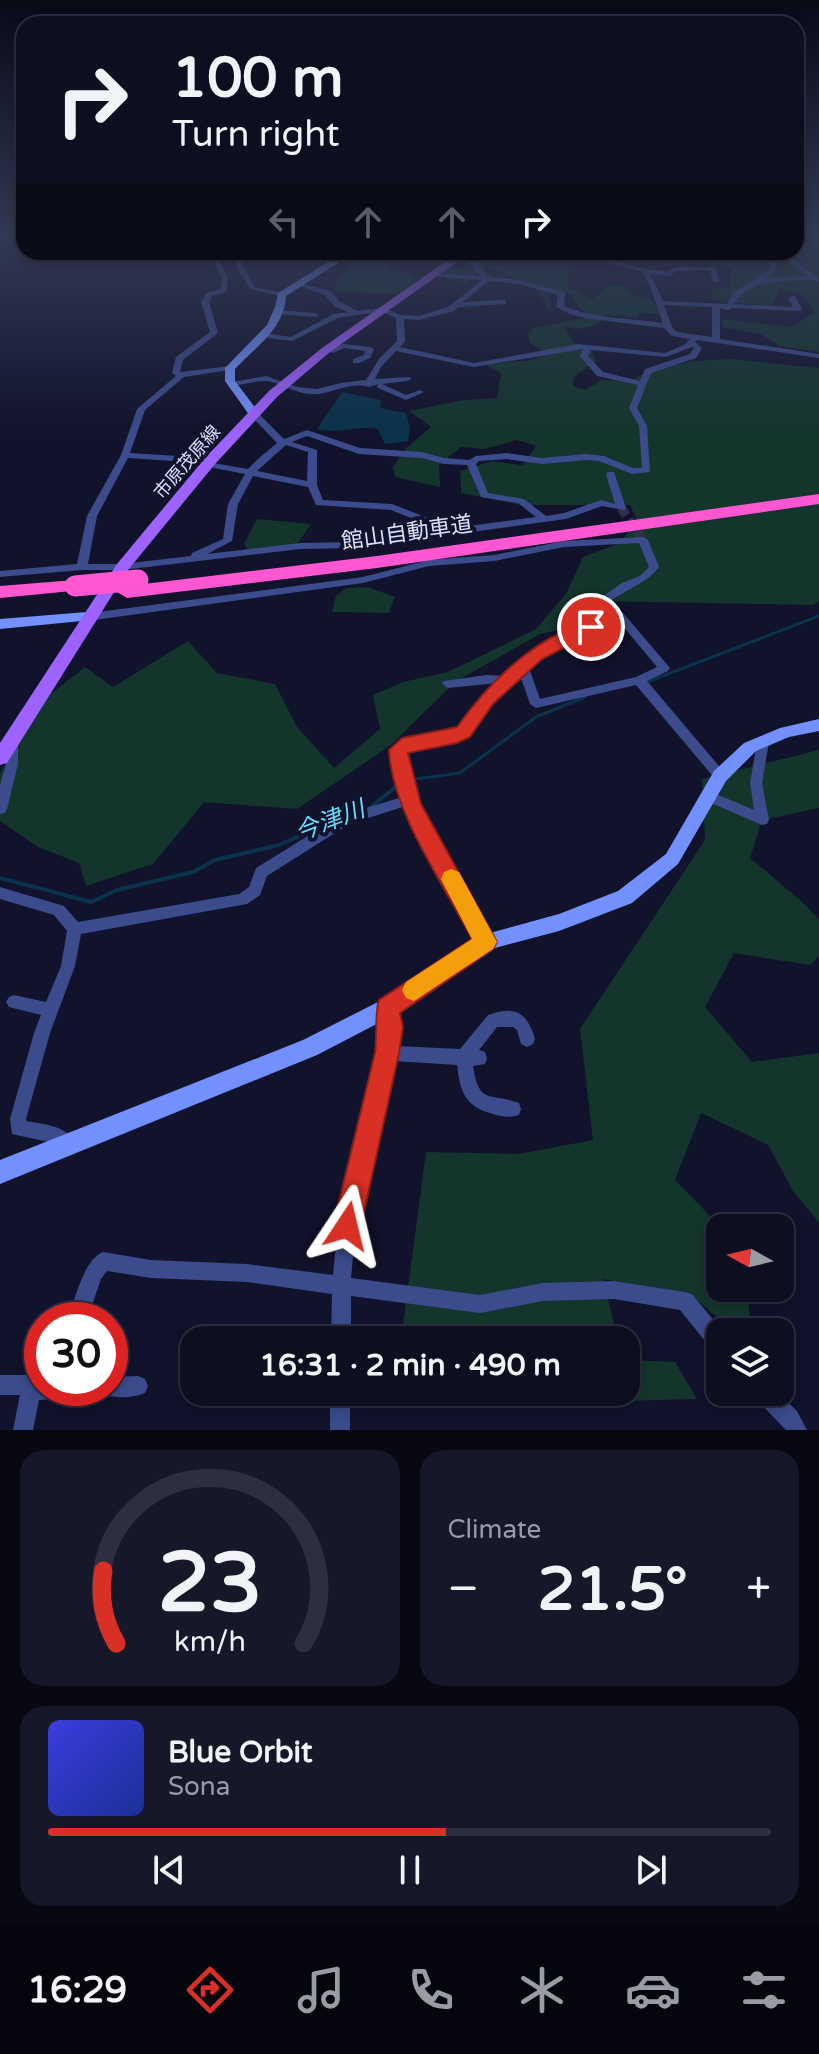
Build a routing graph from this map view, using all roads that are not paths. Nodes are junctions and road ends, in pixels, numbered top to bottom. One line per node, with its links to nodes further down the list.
1 (205, 303): 29 (street)
2 (281, 303): 15 (street)
3 (336, 303): 16 (street)
4 (393, 303): 14 (main road, 市原茂原線)
5 (460, 303): 11 (street)
6 (492, 303): 11 (street)
7 (561, 303): 19 (street)
8 (659, 303): 12 (street); 19 (street)
9 (731, 303): 13 (street)
10 (795, 303): 13 (street)
11 (457, 305): 18 (street)
12 (716, 307): 13 (street); 21 (street)
13 (728, 308)
14 (383, 310): 16 (street); 18 (street); 25 (main road, 市原茂原線)
15 (280, 312): 17 (street); 20 (street)
16 (357, 313): 20 (street)
17 (315, 315)
18 (400, 317): 24 (street)
19 (667, 326): 22 (street)
20 (264, 335): 28 (street)
21 (716, 340): 22 (street); 26 (street)
22 (693, 341): 23 (street); 32 (street)
23 (588, 347): 24 (street); 32 (street)
24 (394, 348): 34 (street)
25 (326, 350): 27 (street); 33 (main road, 市原茂原線)
26 (819, 356)
27 (356, 361)
28 (230, 368): 29 (street); 31 (street)
29 (182, 375): 40 (street)
30 (407, 379): 34 (street)
31 (232, 384): 33 (street); 36 (street)
32 (643, 384): 42 (street)
33 (284, 385): 34 (street); 36 (main road, 市原茂原線)
34 (373, 385): 35 (street)
35 (420, 392)
36 (254, 414): 38 (street); 41 (main road, 市原茂原線)
37 (328, 441): 38 (street); 39 (street); 42 (street)
38 (285, 442): 39 (street); 43 (street)
39 (313, 450): 45 (street)
40 (125, 455): 41 (street); 51 (street)
41 (209, 463): 43 (street); 52 (main road, 市原茂原線)
42 (471, 463): 48 (street)
43 (250, 473): 45 (street); 50 (street)
44 (611, 474): 48 (street)
45 (312, 485): 49 (street)
46 (819, 488): 54 (highway, 館山自動車道)
47 (819, 499): 54 (highway, 館山自動車道)
48 (543, 518): 49 (street)
49 (450, 530): 50 (street)
50 (194, 557): 52 (street)
51 (82, 567): 52 (street); 53 (street)
52 (122, 567): 59 (main road, 市原茂原線)
53 (0, 574)
54 (132, 586): 56 (highway, 館山自動車道)
55 (0, 592): 56 (highway, 館山自動車道)
56 (71, 592): 58 (highway, 館山自動車道)
57 (606, 599): 59 (street); 61 (street); 62 (street)
58 (0, 604)
59 (87, 617): 60 (street); 66 (main road, 市原茂原線)
60 (0, 624)
61 (523, 667): 62 (street); 63 (street)
62 (639, 680): 69 (street)
63 (507, 681): 64 (street); 71 (street)
64 (448, 684)
65 (819, 725): 67 (street)
66 (12, 739): 68 (main road, 市原茂原線); 72 (street)
67 (763, 742): 69 (street); 70 (street)
68 (0, 758)
69 (720, 776): 70 (street)
70 (709, 796): 75 (street)
71 (410, 800): 74 (street); 75 (street)
72 (0, 809)
73 (0, 893): 74 (street)
74 (75, 929): 78 (street)
75 (486, 942): 77 (street)
76 (14, 1002): 78 (street)
77 (387, 1008): 80 (street); 83 (street)
78 (51, 1010): 83 (street)
79 (527, 1039): 81 (street)
80 (387, 1053): 81 (street); 86 (street)
81 (472, 1057): 82 (street)
82 (513, 1109)
83 (69, 1147): 84 (street)
84 (5, 1170): 85 (street)
85 (0, 1189)
86 (341, 1287): 87 (street); 88 (street); 89 (street)
87 (84, 1302)
88 (341, 1326)
89 (706, 1327)
90 (0, 1385): 91 (street)
91 (24, 1385)
92 (128, 1386): 93 (street)
93 (138, 1386)
94 (28, 1406): 97 (street)
95 (340, 1406): 98 (street)
96 (778, 1406): 99 (street)
97 (23, 1430)
98 (340, 1430)
99 (797, 1430)

